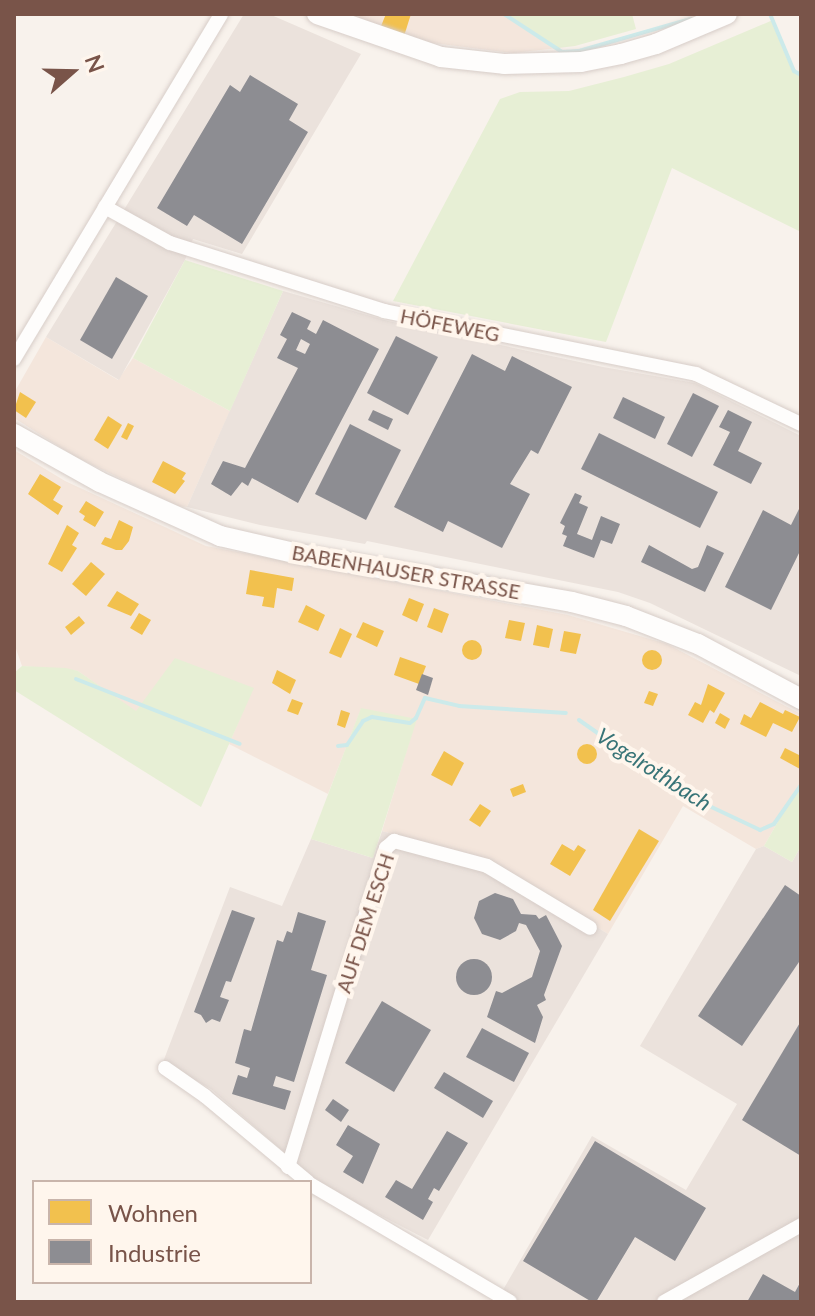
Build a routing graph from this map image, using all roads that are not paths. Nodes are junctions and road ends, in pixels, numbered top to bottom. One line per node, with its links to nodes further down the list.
1 (221, 14): 4 (street)
2 (317, 14): 3 (main road)
3 (727, 14)
4 (105, 207): 5 (street); 6 (street, HÖFEWEG)
5 (14, 359)
6 (801, 424)
7 (14, 434): 8 (main road, BABENHAUSER STRASSE)
8 (801, 699)
9 (590, 928): 11 (street, AUF DEM ESCH)
10 (165, 1068): 11 (street)
11 (288, 1167): 12 (street)
12 (305, 1180)
13 (312, 1185): 15 (street)
14 (801, 1225): 16 (street)
15 (510, 1302)
16 (664, 1302)

